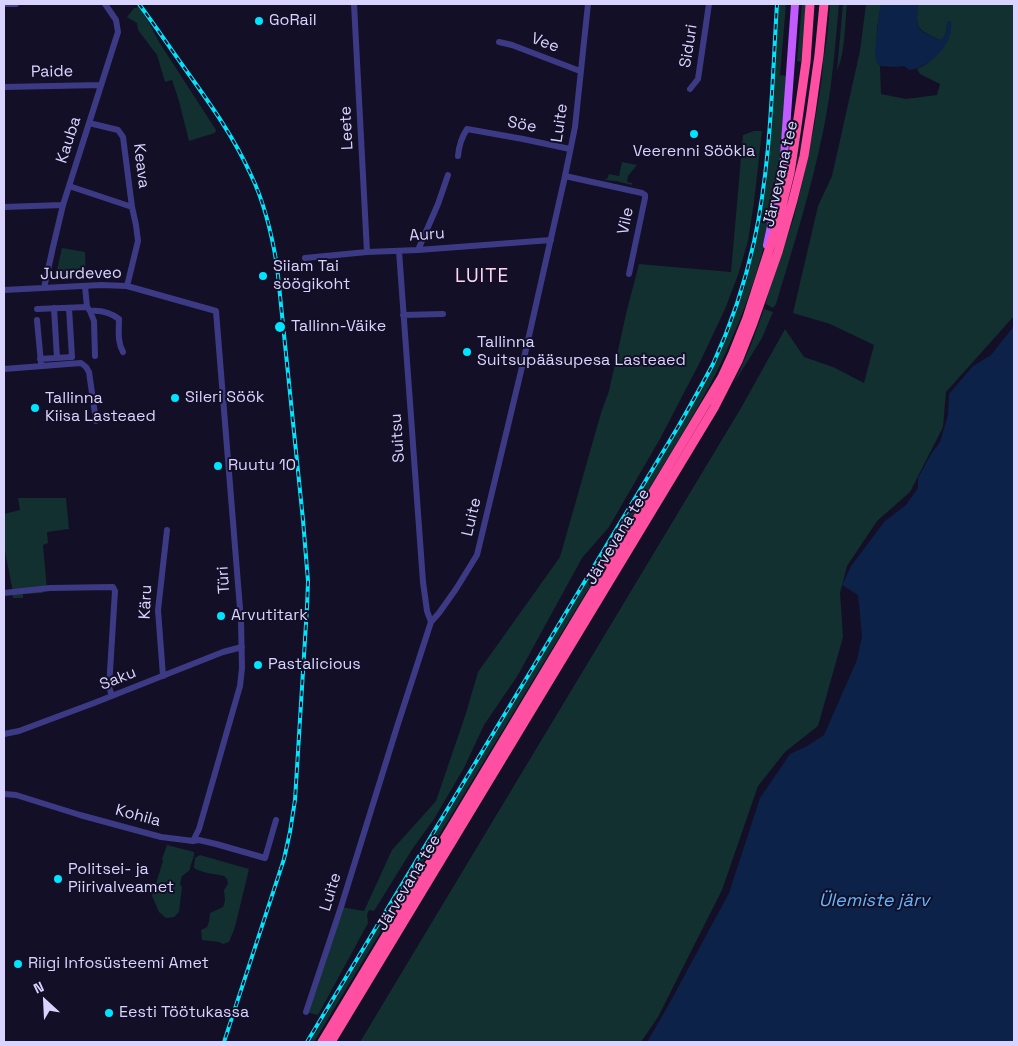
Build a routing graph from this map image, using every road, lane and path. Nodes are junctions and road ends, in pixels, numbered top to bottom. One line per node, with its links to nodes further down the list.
1 (4, 4): 2 (street)
2 (16, 4)
3 (105, 4): 12 (street, Kauba)
4 (354, 4): 27 (street, Leete)
5 (588, 4): 11 (street, Luite)
6 (709, 4): 14 (street, Siduri)
7 (795, 4): 30 (main road, Järvevana tee)
8 (810, 4): 30 (highway, Järvevana tee)
9 (824, 4): 61 (highway, Järvevana tee)
10 (499, 42): 11 (street, Vee)
11 (580, 71): 16 (street, Luite)
12 (101, 85): 13 (street, Paide); 15 (street, Kauba)
13 (4, 87)
14 (690, 90)
15 (89, 123): 20 (street, Kauba); 23 (street, Keava)
16 (570, 149): 17 (street, Söe); 19 (street, Luite)
17 (458, 156)
18 (448, 175): 25 (street)
19 (565, 176): 24 (street, Luite); 29 (street, Vile)
20 (69, 186): 21 (street, Kauba); 23 (street, Keava)
21 (63, 205): 22 (street); 33 (street, Kauba)
22 (4, 207)
23 (132, 207): 32 (street, Keava)
24 (551, 240): 25 (street, Auru); 51 (street, Luite)
25 (418, 250): 26 (street, Auru)
26 (399, 251): 27 (street, Auru); 41 (street, Suitsu)
27 (367, 252): 28 (street, Auru)
28 (305, 258)
29 (629, 274)
30 (758, 280): 60 (highway, Järvevana tee)
31 (85, 286): 32 (street, Juurdeveo); 33 (street, Juurdeveo); 38 (street)
32 (127, 286): 39 (street, Juurdeveo)
33 (44, 288): 34 (street, Juurdeveo)
34 (4, 290)
35 (54, 308): 36 (street); 37 (street); 45 (street)
36 (69, 308): 38 (street); 45 (street)
37 (37, 309)
38 (88, 309): 43 (street); 44 (street)
39 (216, 311): 52 (street, Türi)
40 (443, 314): 41 (street)
41 (403, 315): 51 (street, Suitsu)
42 (37, 320): 46 (street)
43 (123, 352)
44 (95, 356)
45 (57, 358): 46 (street)
46 (41, 363): 47 (street); 48 (street)
47 (4, 369)
48 (96, 421)
49 (167, 530): 53 (street, Käru)
50 (4, 593): 54 (street)
51 (431, 622): 59 (street, Luite)
52 (242, 647): 53 (street, Saku); 58 (street, Türi)
53 (163, 676): 54 (street, Saku)
54 (112, 696): 55 (street, Saku)
55 (4, 734)
56 (4, 794): 58 (street, Kohila)
57 (276, 820): 58 (street, Kohila)
58 (193, 841)
59 (306, 1012)
60 (322, 1042)
61 (331, 1042)

